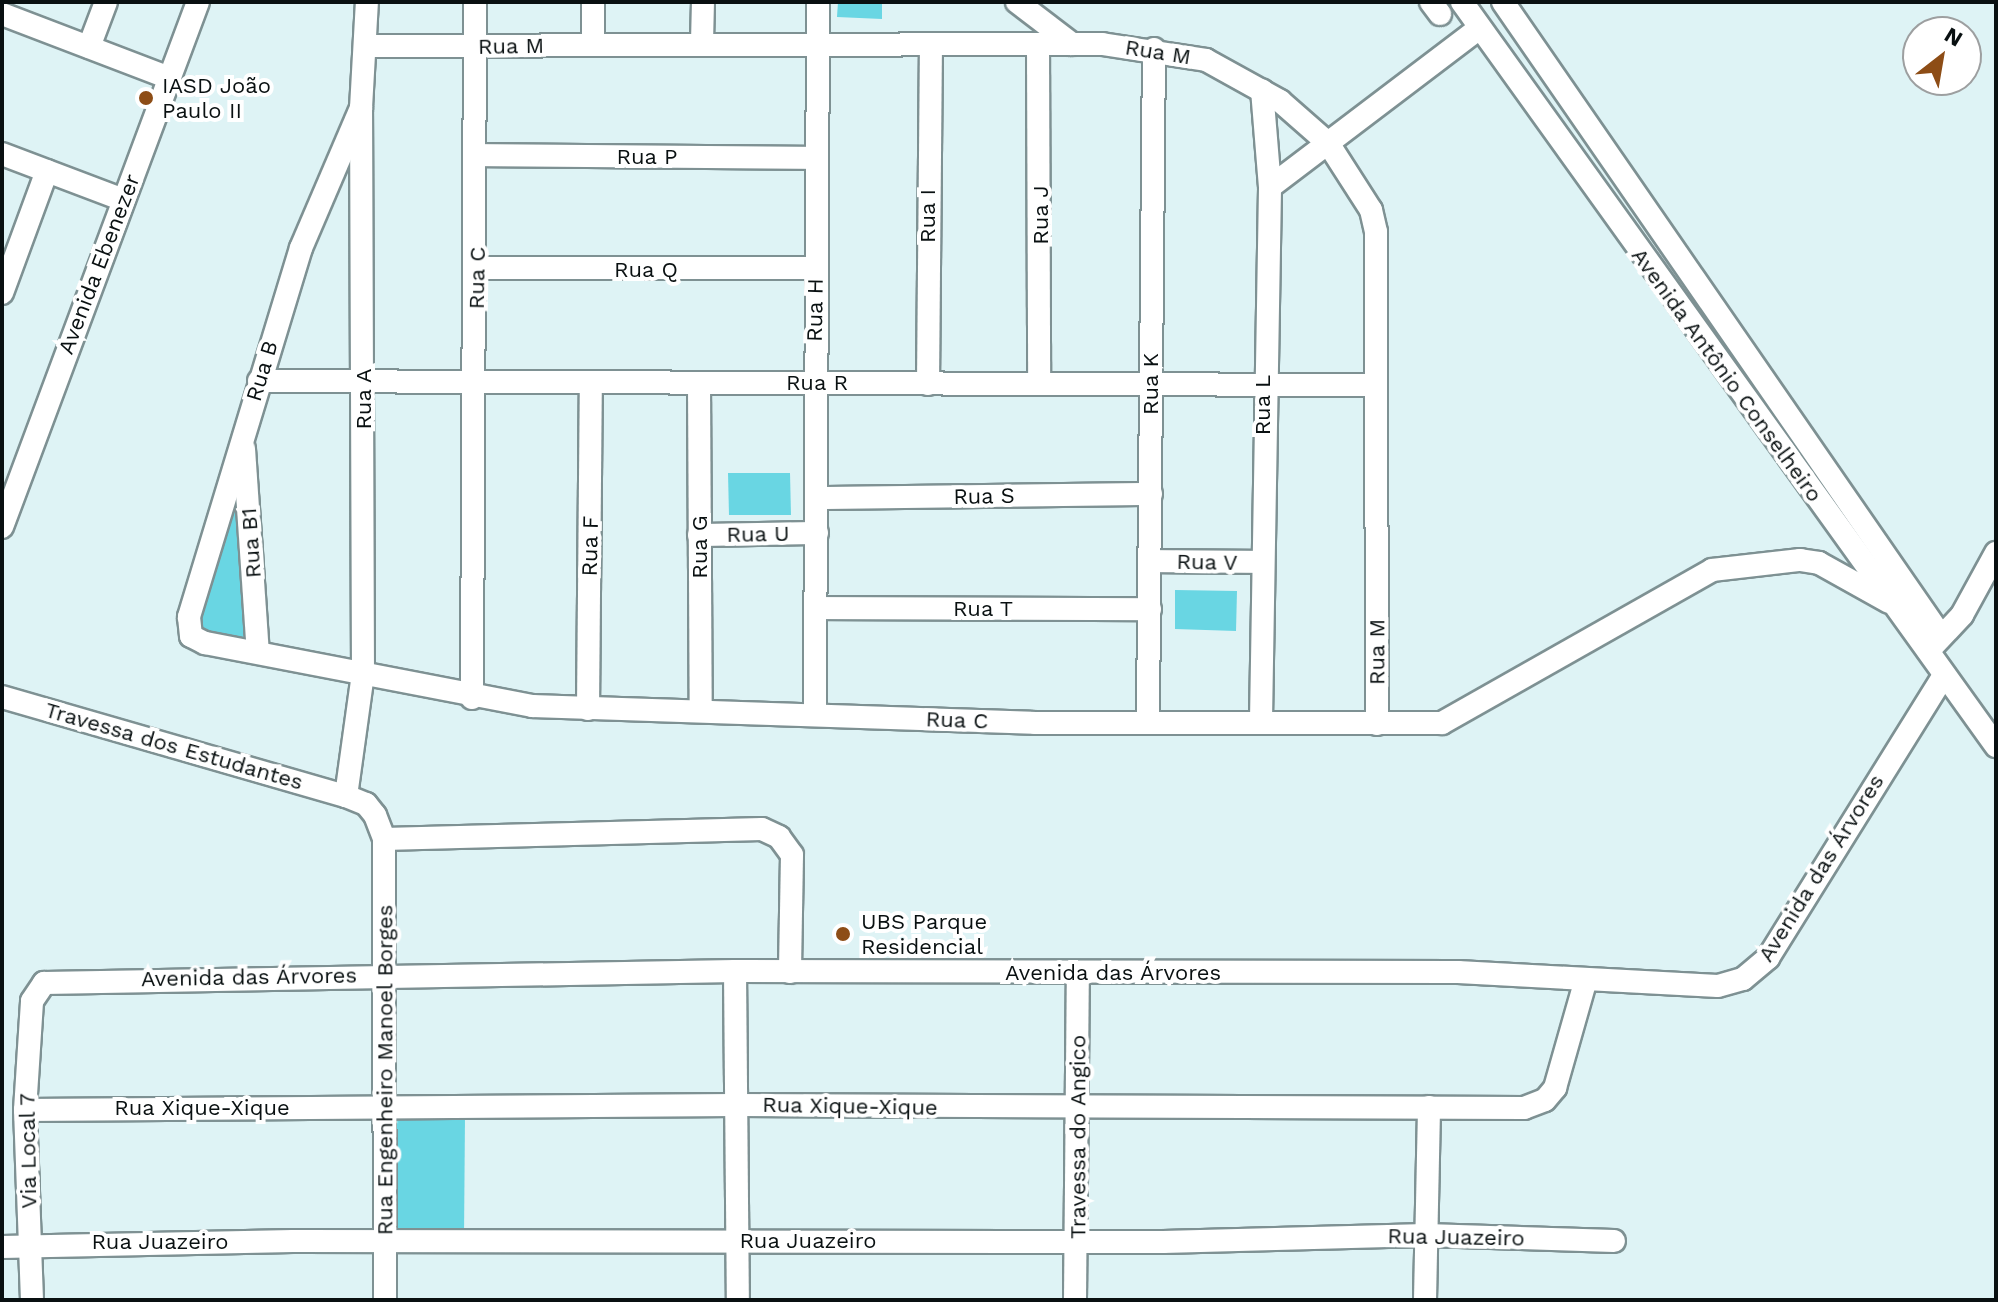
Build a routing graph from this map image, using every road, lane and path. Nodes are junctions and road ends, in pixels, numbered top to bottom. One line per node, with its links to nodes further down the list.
1 (106, 2): 17 (street)
2 (198, 2): 22 (street, Avenida Ebenezer)
3 (367, 2): 15 (street, Rua A)
4 (475, 2): 16 (street, Rua C)
5 (593, 2): 13 (street)
6 (703, 2): 12 (street)
7 (818, 2): 18 (street, Rua H)
8 (1017, 2): 14 (street)
9 (1503, 2): 59 (street)
10 (1472, 12): 25 (street); 55 (street, Avenida Antônio Conselheiro)
11 (2, 14): 17 (street)
12 (702, 42): 13 (street, Rua M); 18 (street, Rua M)
13 (593, 44): 16 (street, Rua M)
14 (1072, 44): 19 (street, Rua M); 21 (street, Rua M)
15 (367, 46): 16 (street, Rua M); 24 (street, Rua A)
16 (474, 46): 27 (street, Rua C)
17 (89, 47): 22 (street)
18 (815, 47): 20 (street, Rua M); 28 (street, Rua H)
19 (1038, 47): 20 (street, Rua M); 42 (street, Rua J)
20 (931, 48): 41 (street, Rua I)
21 (1154, 49): 23 (street, Rua M); 43 (street, Rua K)
22 (170, 78): 31 (street, Avenida Ebenezer)
23 (1262, 90): 25 (street, Rua M); 30 (street, Rua L)
24 (361, 108): 35 (street, Rua B); 36 (street, Rua A)
25 (1328, 143): 30 (street); 45 (street, Rua M)
26 (2, 154): 29 (street)
27 (478, 155): 28 (street, Rua P); 32 (street, Rua C)
28 (815, 158): 33 (street, Rua H)
29 (47, 171): 31 (street); 34 (street)
30 (1270, 187): 44 (street, Rua L)
31 (124, 200): 49 (street, Avenida Ebenezer)
32 (477, 268): 33 (street, Rua Q); 37 (street, Rua C)
33 (816, 268): 40 (street, Rua H)
34 (2, 293)
35 (259, 381): 36 (street, Rua R); 46 (street, Rua B)
36 (364, 382): 37 (street, Rua R); 61 (street, Rua A)
37 (476, 382): 38 (street, Rua R); 64 (street, Rua C)
38 (591, 383): 39 (street, Rua R); 65 (street, Rua F)
39 (699, 383): 40 (street, Rua R); 51 (street, Rua G)
40 (814, 383): 41 (street, Rua R); 48 (street, Rua H)
41 (928, 384): 42 (street, Rua R)
42 (1039, 384): 43 (street, Rua R)
43 (1150, 385): 44 (street, Rua R); 47 (street, Rua K)
44 (1263, 385): 45 (street, Rua R); 54 (street, Rua L)
45 (1376, 385): 70 (street, Rua M)
46 (243, 435): 58 (street, Rua B); 60 (street, Rua B1)
47 (1151, 494): 48 (street, Rua S); 53 (street, Rua K)
48 (817, 498): 50 (street, Rua H)
49 (2, 527)
50 (817, 533): 51 (street, Rua U); 56 (street, Rua H)
51 (699, 535): 66 (street, Rua G)
52 (1996, 553): 59 (street)
53 (1150, 561): 54 (street, Rua V); 57 (street, Rua K)
54 (1263, 562): 69 (street, Rua L)
55 (1889, 602): 59 (street, Avenida Antônio Conselheiro); 70 (street, Rua C)
56 (817, 608): 57 (street, Rua T); 67 (street, Rua H)
57 (1150, 609): 68 (street, Rua K)
58 (196, 640): 60 (street, Rua C)
59 (1934, 644): 62 (street, Avenida Antônio Conselheiro)
60 (258, 652): 61 (street, Rua C)
61 (363, 674): 64 (street, Rua C); 72 (street, Rua A)
62 (1944, 675): 71 (street, Avenida Antônio Conselheiro); 78 (street, Avenida das Árvores)
63 (2, 697): 72 (street, Travessa dos Estudantes)
64 (472, 698): 65 (street, Rua C)
65 (588, 709): 66 (street, Rua C)
66 (701, 711): 67 (street, Rua C)
67 (815, 714): 68 (street, Rua C)
68 (1148, 719): 69 (street, Rua C)
69 (1261, 720): 70 (street, Rua C)
70 (1377, 724)
71 (1996, 746)
72 (346, 796): 73 (street)
73 (384, 839): 75 (street); 76 (street, Rua Engenheiro Manoel Borges)
74 (735, 971): 75 (street, Avenida das Árvores); 76 (street, Avenida das Árvores); 80 (street)
75 (790, 972): 77 (street, Avenida das Árvores)
76 (384, 974): 79 (street, Avenida das Árvores); 82 (street, Rua Engenheiro Manoel Borges)
77 (1078, 974): 78 (street, Avenida das Árvores); 83 (street, Travessa do Angico)
78 (1586, 979): 81 (street, Rua Xique-Xique)
79 (32, 1001): 84 (street, Via Local 7)
80 (735, 1105): 82 (street, Rua Xique-Xique); 83 (street, Rua Xique-Xique); 86 (street)
81 (1429, 1107): 83 (street, Rua Xique-Xique); 85 (street)
82 (385, 1109): 84 (street, Rua Xique-Xique); 90 (street, Rua Engenheiro Manoel Borges)
83 (1079, 1109): 87 (street, Travessa do Angico)
84 (25, 1110): 89 (street, Via Local 7)
85 (1426, 1235): 87 (street, Rua Juazeiro); 88 (street, Rua Juazeiro); 96 (street)
86 (737, 1241): 87 (street, Rua Juazeiro); 90 (street, Rua Juazeiro); 94 (street)
87 (1079, 1241): 95 (street, Travessa do Angico)
88 (1614, 1241)
89 (30, 1243): 90 (street, Rua Juazeiro); 91 (street, Rua Juazeiro); 92 (street, Via Local 7)
90 (385, 1243): 93 (street, Rua Engenheiro Manoel Borges)
91 (2, 1247)
92 (32, 1300)
93 (385, 1300)
94 (738, 1300)
95 (1075, 1300)
96 (1425, 1300)

